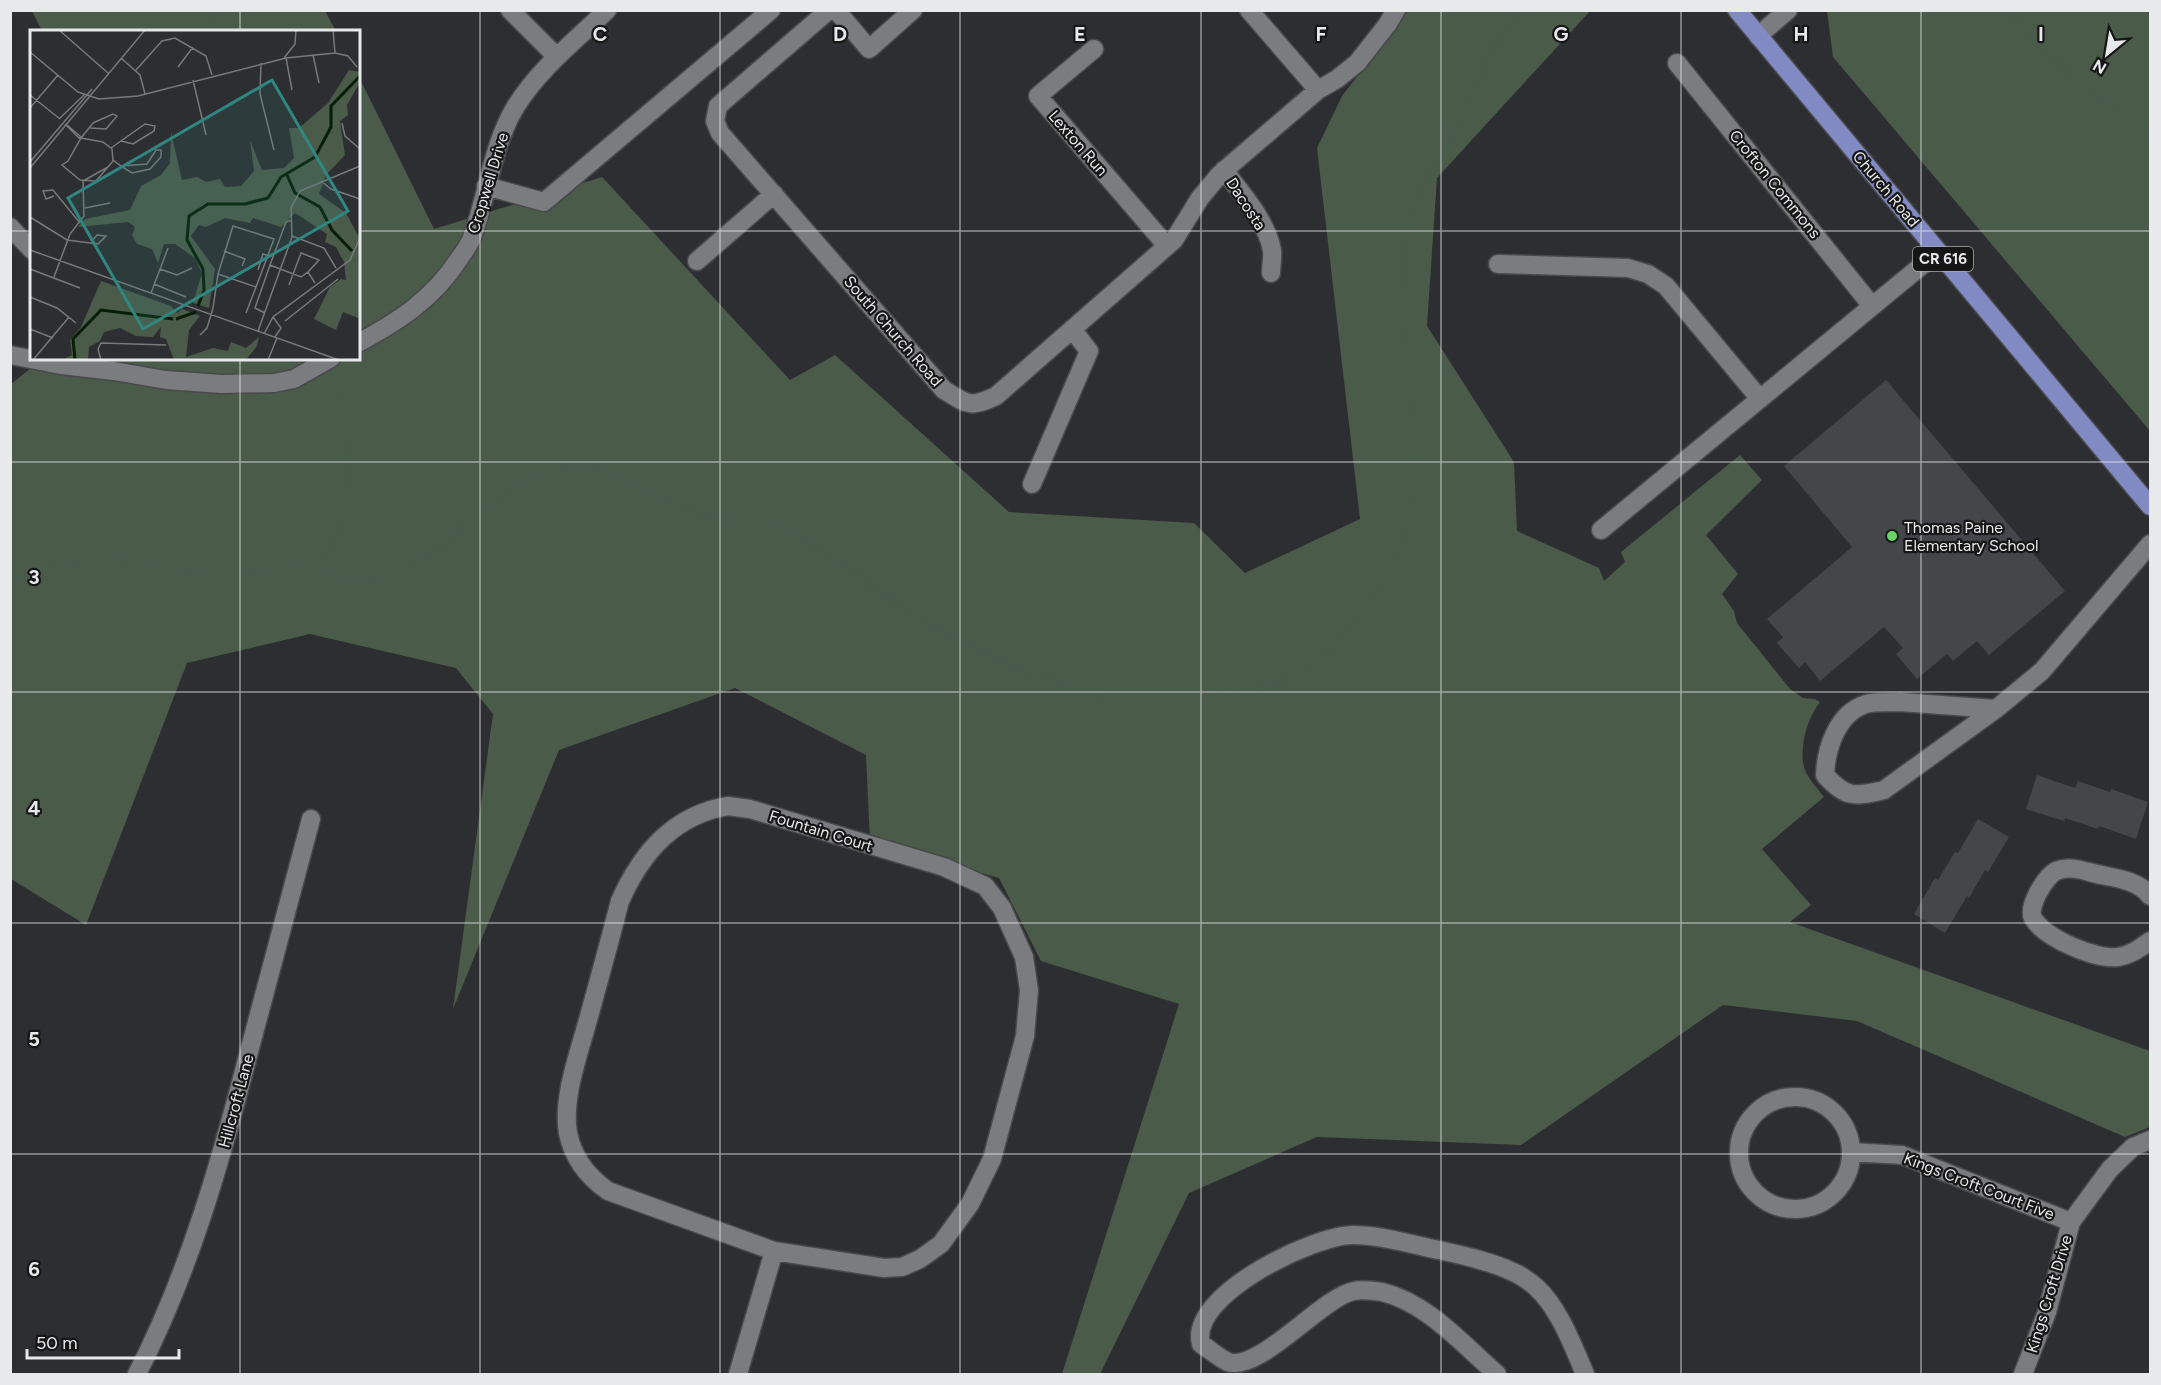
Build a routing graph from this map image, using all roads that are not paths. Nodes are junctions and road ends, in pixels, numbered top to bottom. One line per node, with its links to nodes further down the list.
1 (510, 10): 13 (street)
2 (607, 10): 13 (street, Cropwell Drive)
3 (771, 10): 17 (street)
4 (829, 10): 18 (street, South Church Road)
5 (836, 10): 6 (street)
6 (913, 10)
7 (1249, 10): 15 (street)
8 (1396, 10): 15 (street, South Church Road)
9 (1737, 10): 11 (main road, Church Road / CR 616)
10 (1788, 10): 11 (street)
11 (1758, 36): 22 (main road, Church Road / CR 616)
12 (1094, 48): 20 (street, Lexton Run)
13 (557, 57): 17 (street, Cropwell Drive)
14 (1677, 63): 26 (street, Crofton Commons)
15 (1318, 90): 16 (street, South Church Road)
16 (1224, 170): 20 (street, South Church Road); 25 (street, Dacosta)
17 (486, 186): 28 (street, Cropwell Drive)
18 (774, 194): 23 (street); 27 (street, South Church Road)
19 (10, 227): 21 (street)
20 (1167, 246): 27 (street, South Church Road)
21 (30, 248)
22 (1938, 252): 26 (street); 36 (main road, Church Road / CR 616)
23 (697, 261)
24 (1498, 264): 34 (street)
25 (1271, 273)
26 (1872, 306): 34 (street)
27 (1072, 329): 35 (street)
28 (360, 342)
29 (10, 355): 30 (street)
30 (30, 360)
31 (32, 360): 33 (street)
32 (327, 360): 33 (street)
33 (78, 363)
34 (1760, 399): 37 (street)
35 (1032, 484)
36 (2151, 507)
37 (1600, 530)
38 (2151, 544): 39 (street)
39 (1996, 709): 39 (street)
40 (311, 819): 47 (street, Hillcroft Lane)
41 (2151, 897): 42 (street)
42 (2151, 941)
43 (2151, 1140): 45 (street, Kings Croft Drive)
44 (1851, 1152): 44 (street); 45 (street, Kings Croft Court Five)
45 (2071, 1222): 51 (street, Kings Croft Drive)
46 (774, 1251): 46 (street, Fountain Court); 48 (street)
47 (137, 1374)
48 (738, 1374)
49 (1497, 1374): 50 (street)
50 (1585, 1374)
51 (2023, 1374)

